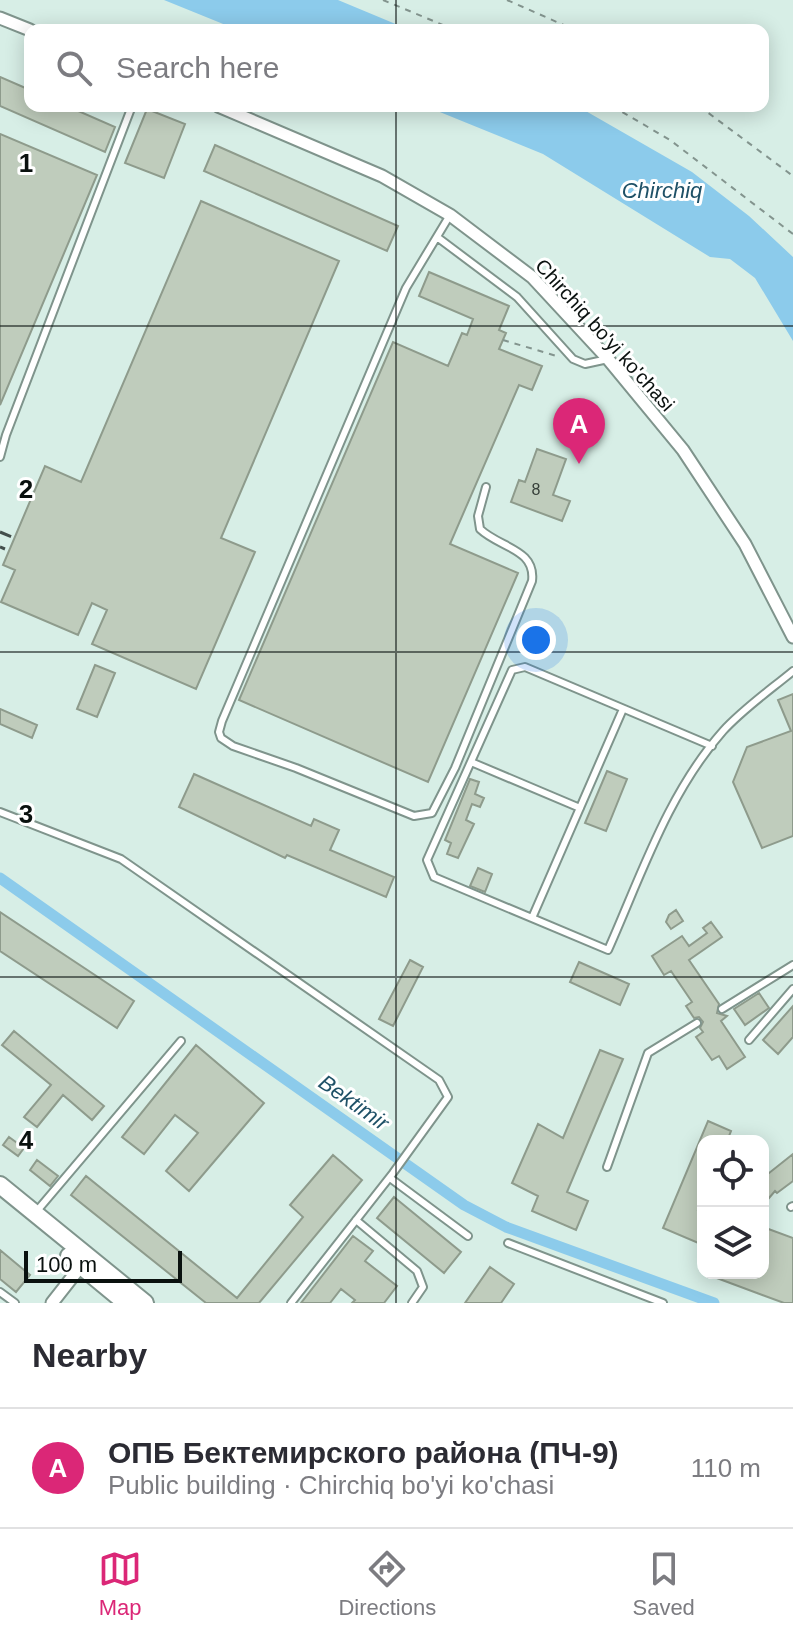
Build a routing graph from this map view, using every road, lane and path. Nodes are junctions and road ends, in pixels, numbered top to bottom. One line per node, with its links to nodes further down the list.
1 (383, 0): 4 (path)
2 (507, 0): 5 (path)
3 (0, 18): 6 (street)
4 (441, 24)
5 (561, 24)
6 (24, 28)
7 (130, 112): 18 (lane)
8 (232, 112): 12 (street, Chirchiq bo'yi ko'chasi)
9 (622, 112): 13 (path)
10 (707, 112): 11 (path)
11 (793, 176)
12 (450, 215): 14 (lane); 17 (street, Chirchiq bo'yi ko'chasi)
13 (793, 234)
14 (437, 237): 16 (lane); 20 (lane)
15 (503, 340): 16 (path)
16 (573, 359): 17 (lane)
17 (608, 359): 21 (street, Chirchiq bo'yi ko'chasi)
18 (3, 434): 19 (lane)
19 (0, 457)
20 (486, 487)
21 (793, 637)
22 (793, 671): 24 (lane)
23 (623, 709): 24 (lane); 25 (lane); 26 (lane)
24 (712, 746): 28 (lane)
25 (471, 762): 26 (lane); 28 (lane)
26 (580, 808): 28 (lane)
27 (0, 812): 36 (lane)
28 (532, 918)
29 (793, 965): 31 (lane)
30 (793, 989): 33 (lane)
31 (722, 1009)
32 (697, 1023): 35 (lane)
33 (749, 1040)
34 (181, 1041): 39 (lane)
35 (607, 1167)
36 (391, 1176): 40 (lane); 41 (lane)
37 (0, 1185): 39 (main road)
38 (0, 1199): 43 (main road)
39 (34, 1214): 48 (main road)
40 (356, 1220): 49 (lane); 50 (lane)
41 (468, 1236)
42 (508, 1243): 51 (lane)
43 (81, 1266): 46 (street); 47 (main road)
44 (0, 1292): 45 (lane)
45 (15, 1303)
46 (52, 1303)
47 (126, 1303)
48 (145, 1303)
49 (291, 1303)
50 (412, 1303)
51 (663, 1303)

